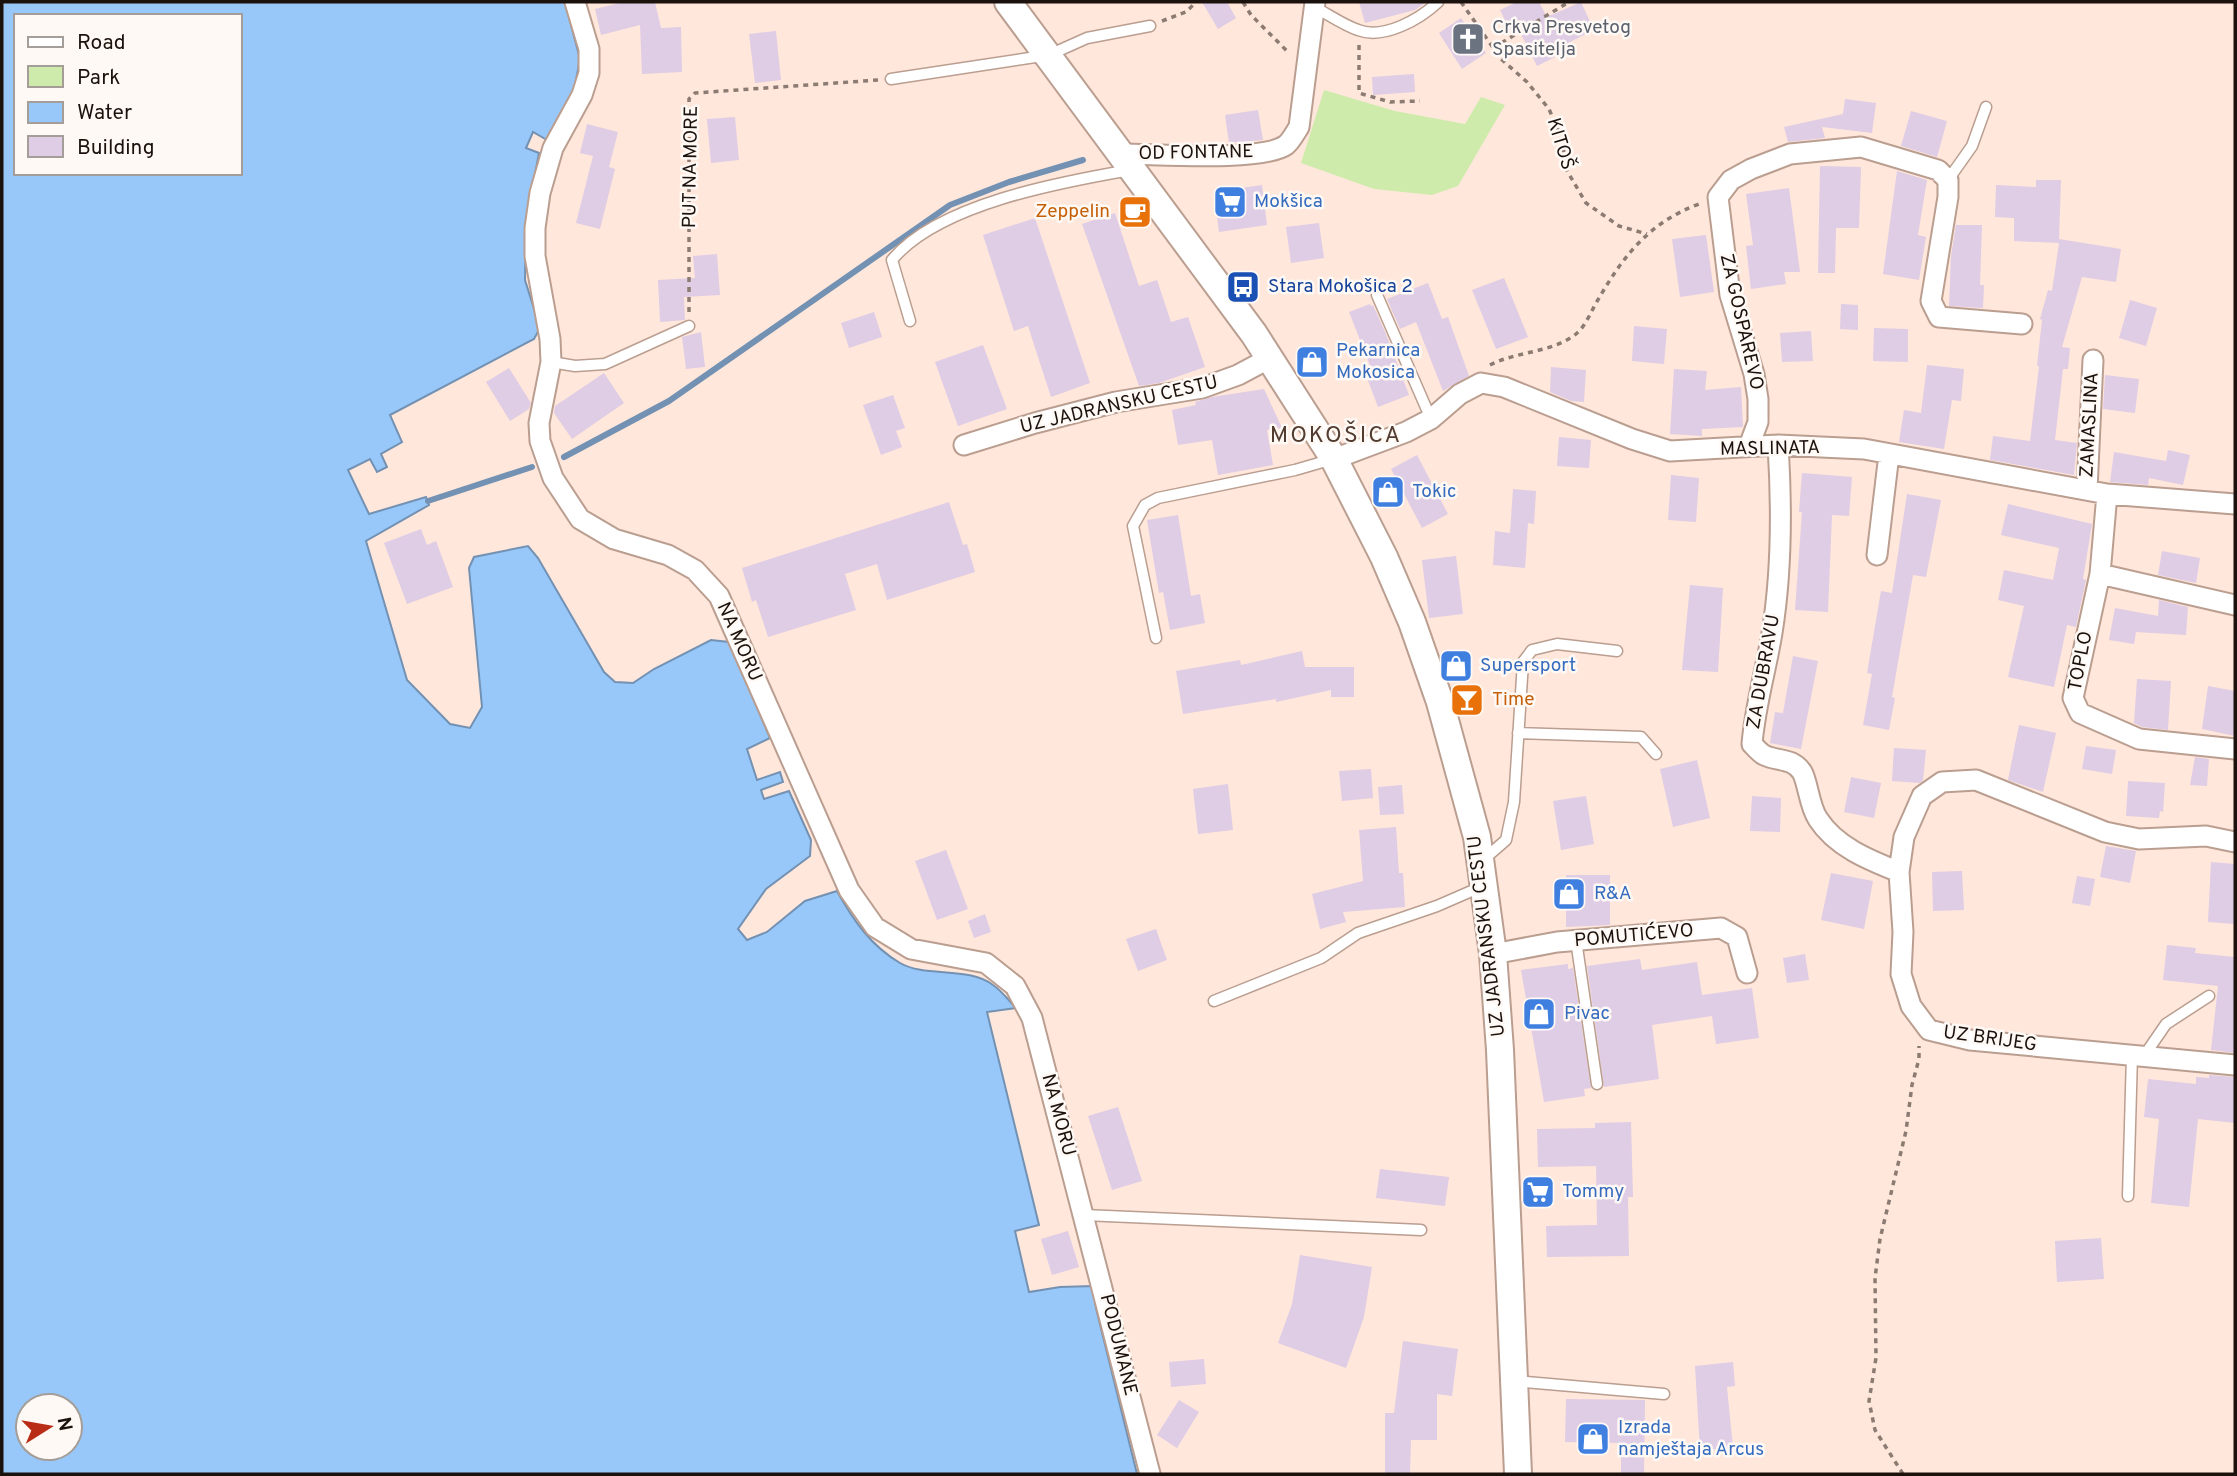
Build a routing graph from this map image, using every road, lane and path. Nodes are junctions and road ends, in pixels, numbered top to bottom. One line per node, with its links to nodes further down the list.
1 (575, 2): 27 (street, NA MORU)
2 (1008, 2): 12 (main road, UZ JADRANSKU CESTU)
3 (1196, 2): 9 (path)
4 (1243, 2): 13 (path)
5 (1438, 2): 10 (lane)
6 (1461, 2): 11 (path, KITOŠ)
7 (1569, 2): 11 (path)
8 (1314, 4): 10 (lane); 13 (street, OD FONTANE)
9 (1150, 26): 12 (lane)
10 (1357, 30): 15 (path)
11 (1493, 48): 20 (path, KITOŠ)
12 (1049, 55): 14 (lane); 17 (main road, UZ JADRANSKU CESTU)
13 (1305, 72): 17 (street, OD FONTANE)
14 (891, 79): 24 (path, PUT NA MORE)
15 (1420, 101)
16 (1986, 107): 18 (lane)
17 (1129, 162): 22 (lane); 25 (main road, UZ JADRANSKU CESTU)
18 (1948, 180): 19 (street); 23 (street)
19 (1718, 197): 20 (path); 32 (street, ZA GOSPAREVO)
20 (1647, 234): 28 (path)
21 (1377, 295): 29 (lane)
22 (910, 321)
23 (2022, 324)
24 (689, 326): 27 (lane)
25 (1270, 358): 30 (street, UZ JADRANSKU CESTU); 34 (main road, UZ JADRANSKU CESTU)
26 (2093, 360): 35 (street, ZAMASLINA)
27 (551, 362): 59 (street, NA MORU)
28 (1482, 383): 29 (street); 32 (street, MASLINATA)
29 (1431, 419): 34 (street)
30 (964, 445)
31 (1778, 445): 32 (street, MASLINATA); 33 (street, MASLINATA); 47 (street, ZA DUBRAVU)
32 (1749, 446)
33 (1889, 454): 35 (street, MASLINATA); 38 (street)
34 (1334, 459): 41 (lane); 48 (main road, UZ JADRANSKU CESTU)
35 (2087, 490): 36 (street, MASLINATA)
36 (2107, 494): 37 (street, MASLINATA); 39 (street, TOPLO)
37 (2235, 504)
38 (1877, 555)
39 (2100, 574): 40 (street); 44 (street, TOPLO)
40 (2235, 605)
41 (1156, 638)
42 (1617, 651): 43 (lane)
43 (1518, 733): 45 (lane); 48 (lane)
44 (2235, 749)
45 (1656, 754)
46 (2235, 842): 47 (street)
47 (1899, 872): 54 (street, UZ BRIJEG)
48 (1482, 875): 50 (main road, UZ JADRANSKU CESTU); 53 (lane)
49 (1576, 940): 50 (street, POMUTIĆEVO); 51 (street, POMUTIĆEVO); 57 (lane)
50 (1493, 954): 61 (main road, UZ JADRANSKU CESTU)
51 (1747, 973)
52 (2209, 996): 55 (lane)
53 (1214, 1001)
54 (1919, 1018): 55 (street, UZ BRIJEG); 65 (path)
55 (2138, 1056): 56 (street, UZ BRIJEG); 58 (lane)
56 (2235, 1065)
57 (1597, 1084)
58 (2128, 1196)
59 (1084, 1215): 60 (lane); 63 (street, PODUMANE)
60 (1421, 1230)
61 (1514, 1381): 62 (lane); 64 (main road, UZ JADRANSKU CESTU)
62 (1664, 1394)
63 (1150, 1474)
64 (1518, 1474)
65 (1903, 1474)

